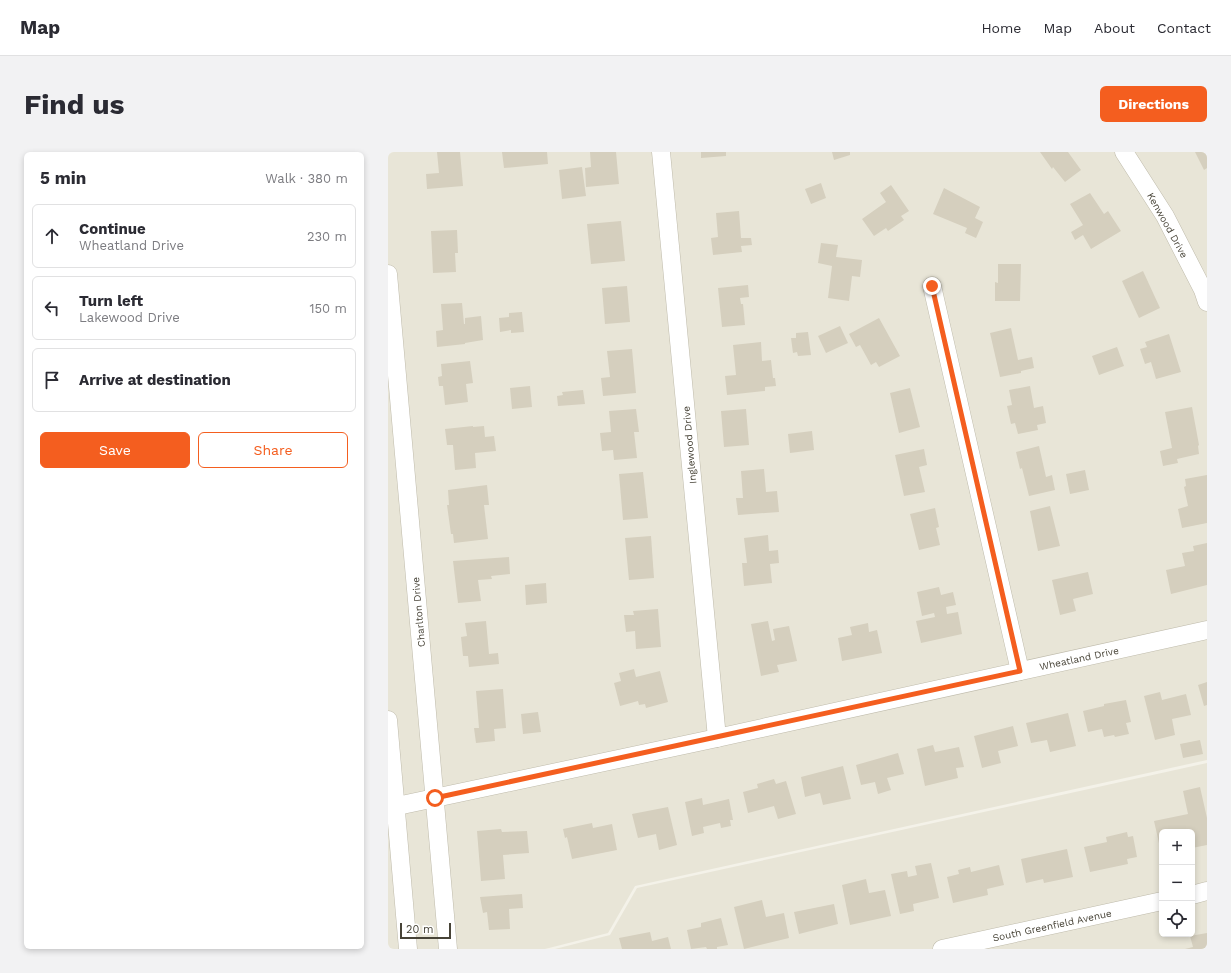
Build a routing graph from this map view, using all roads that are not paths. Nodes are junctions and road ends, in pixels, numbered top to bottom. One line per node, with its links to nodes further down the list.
1 (660, 152): 9 (street, Inglewood Drive)
2 (1124, 152): 5 (street, Kenwood Drive)
3 (388, 274): 10 (street, Charlton Drive)
4 (932, 286): 7 (street)
5 (1207, 302)
6 (1207, 630): 7 (street, Wheatland Drive)
7 (1020, 671): 9 (street, Wheatland Drive)
8 (388, 720): 11 (street)
9 (717, 738): 10 (street, Wheatland Drive)
10 (435, 798): 11 (street, Wheatland Drive); 16 (street, Charlton Drive)
11 (392, 807): 15 (street)
12 (1207, 891): 13 (street)
13 (1195, 894)
14 (1159, 902): 17 (street, South Greenfield Avenue)
15 (408, 949)
16 (448, 949)
17 (942, 949)

